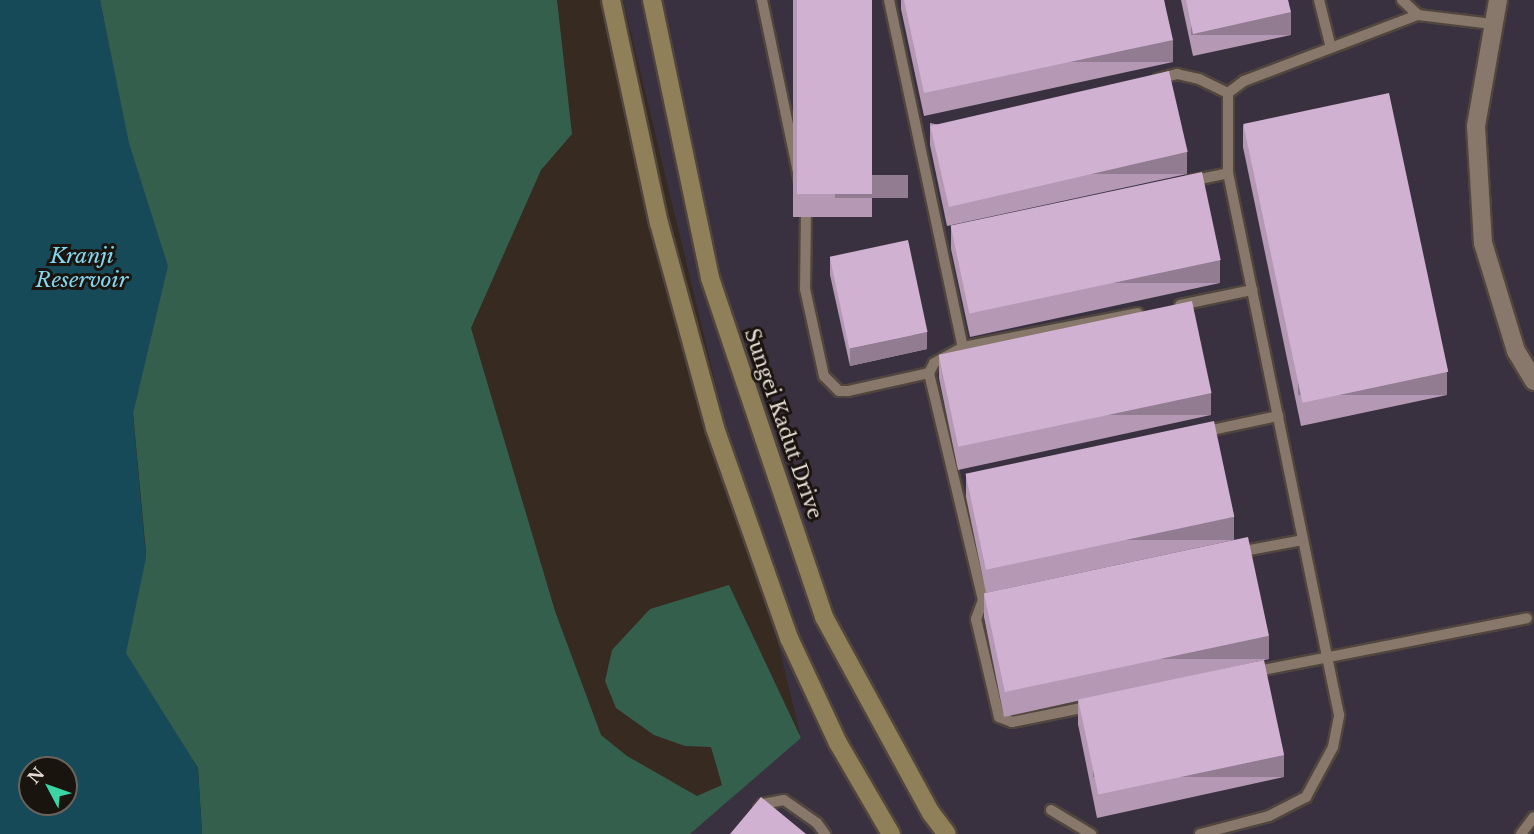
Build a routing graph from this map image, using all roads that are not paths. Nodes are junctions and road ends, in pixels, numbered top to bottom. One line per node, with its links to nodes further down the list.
1 (611, 0): 41 (main road)
2 (652, 0): 42 (main road, Sungei Kadut Drive)
3 (762, 0): 23 (lane)
4 (889, 0): 14 (lane)
5 (1319, 0): 10 (lane)
6 (1402, 0): 8 (lane)
7 (1498, 0): 9 (street)
8 (1418, 15): 9 (lane); 10 (lane)
9 (1492, 24): 24 (street)
10 (1331, 48): 12 (lane)
11 (1143, 82): 12 (lane)
12 (1228, 93): 15 (lane)
13 (929, 132): 14 (lane)
14 (918, 135): 18 (lane)
15 (1228, 173): 16 (lane); 19 (lane)
16 (1182, 184)
17 (951, 237): 18 (lane)
18 (939, 239): 22 (lane)
19 (1252, 290): 20 (lane); 25 (lane)
20 (1171, 306)
21 (1148, 311): 22 (lane)
22 (963, 348): 23 (lane)
23 (928, 373): 28 (lane)
24 (1534, 381)
25 (1278, 416): 26 (lane); 29 (lane)
26 (1186, 435)
27 (967, 481): 28 (lane)
28 (956, 483): 32 (lane)
29 (1303, 540): 30 (lane); 34 (lane)
30 (1224, 554)
31 (1008, 595): 32 (lane)
32 (983, 600): 36 (lane)
33 (1527, 618): 34 (lane)
34 (1327, 657): 35 (lane); 44 (lane)
35 (1246, 674)
36 (1106, 703)
37 (1051, 810): 43 (lane)
38 (1534, 817): 45 (lane)
39 (750, 819): 40 (lane)
40 (825, 834)
41 (891, 834)
42 (947, 834)
43 (1091, 834)
44 (1200, 834)
45 (1521, 834)

